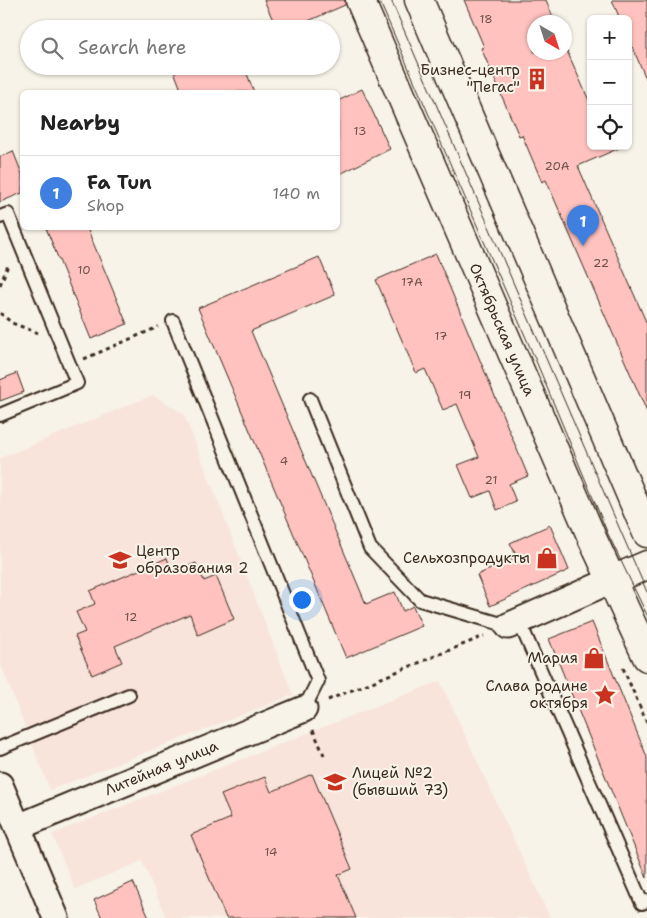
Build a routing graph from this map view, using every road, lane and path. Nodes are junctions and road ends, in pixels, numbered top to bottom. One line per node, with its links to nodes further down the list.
1 (360, 0): 12 (main road, Октябрьская улица)
2 (419, 0): 10 (main road)
3 (0, 217): 6 (lane)
4 (0, 313): 6 (path)
5 (173, 321): 7 (path); 16 (lane)
6 (60, 342): 7 (lane)
7 (69, 365): 9 (lane)
8 (310, 399): 13 (lane)
9 (0, 415)
10 (647, 533)
11 (647, 565): 12 (main road)
12 (612, 580): 13 (street); 14 (main road, Октябрьская улица)
13 (513, 624): 16 (path); 21 (lane)
14 (647, 656)
15 (129, 695): 17 (lane)
16 (304, 709): 18 (path); 20 (street, Литейная улица)
17 (0, 748)
18 (324, 755)
19 (2, 794): 20 (street)
20 (18, 827): 22 (street)
21 (647, 901)
22 (56, 918)

